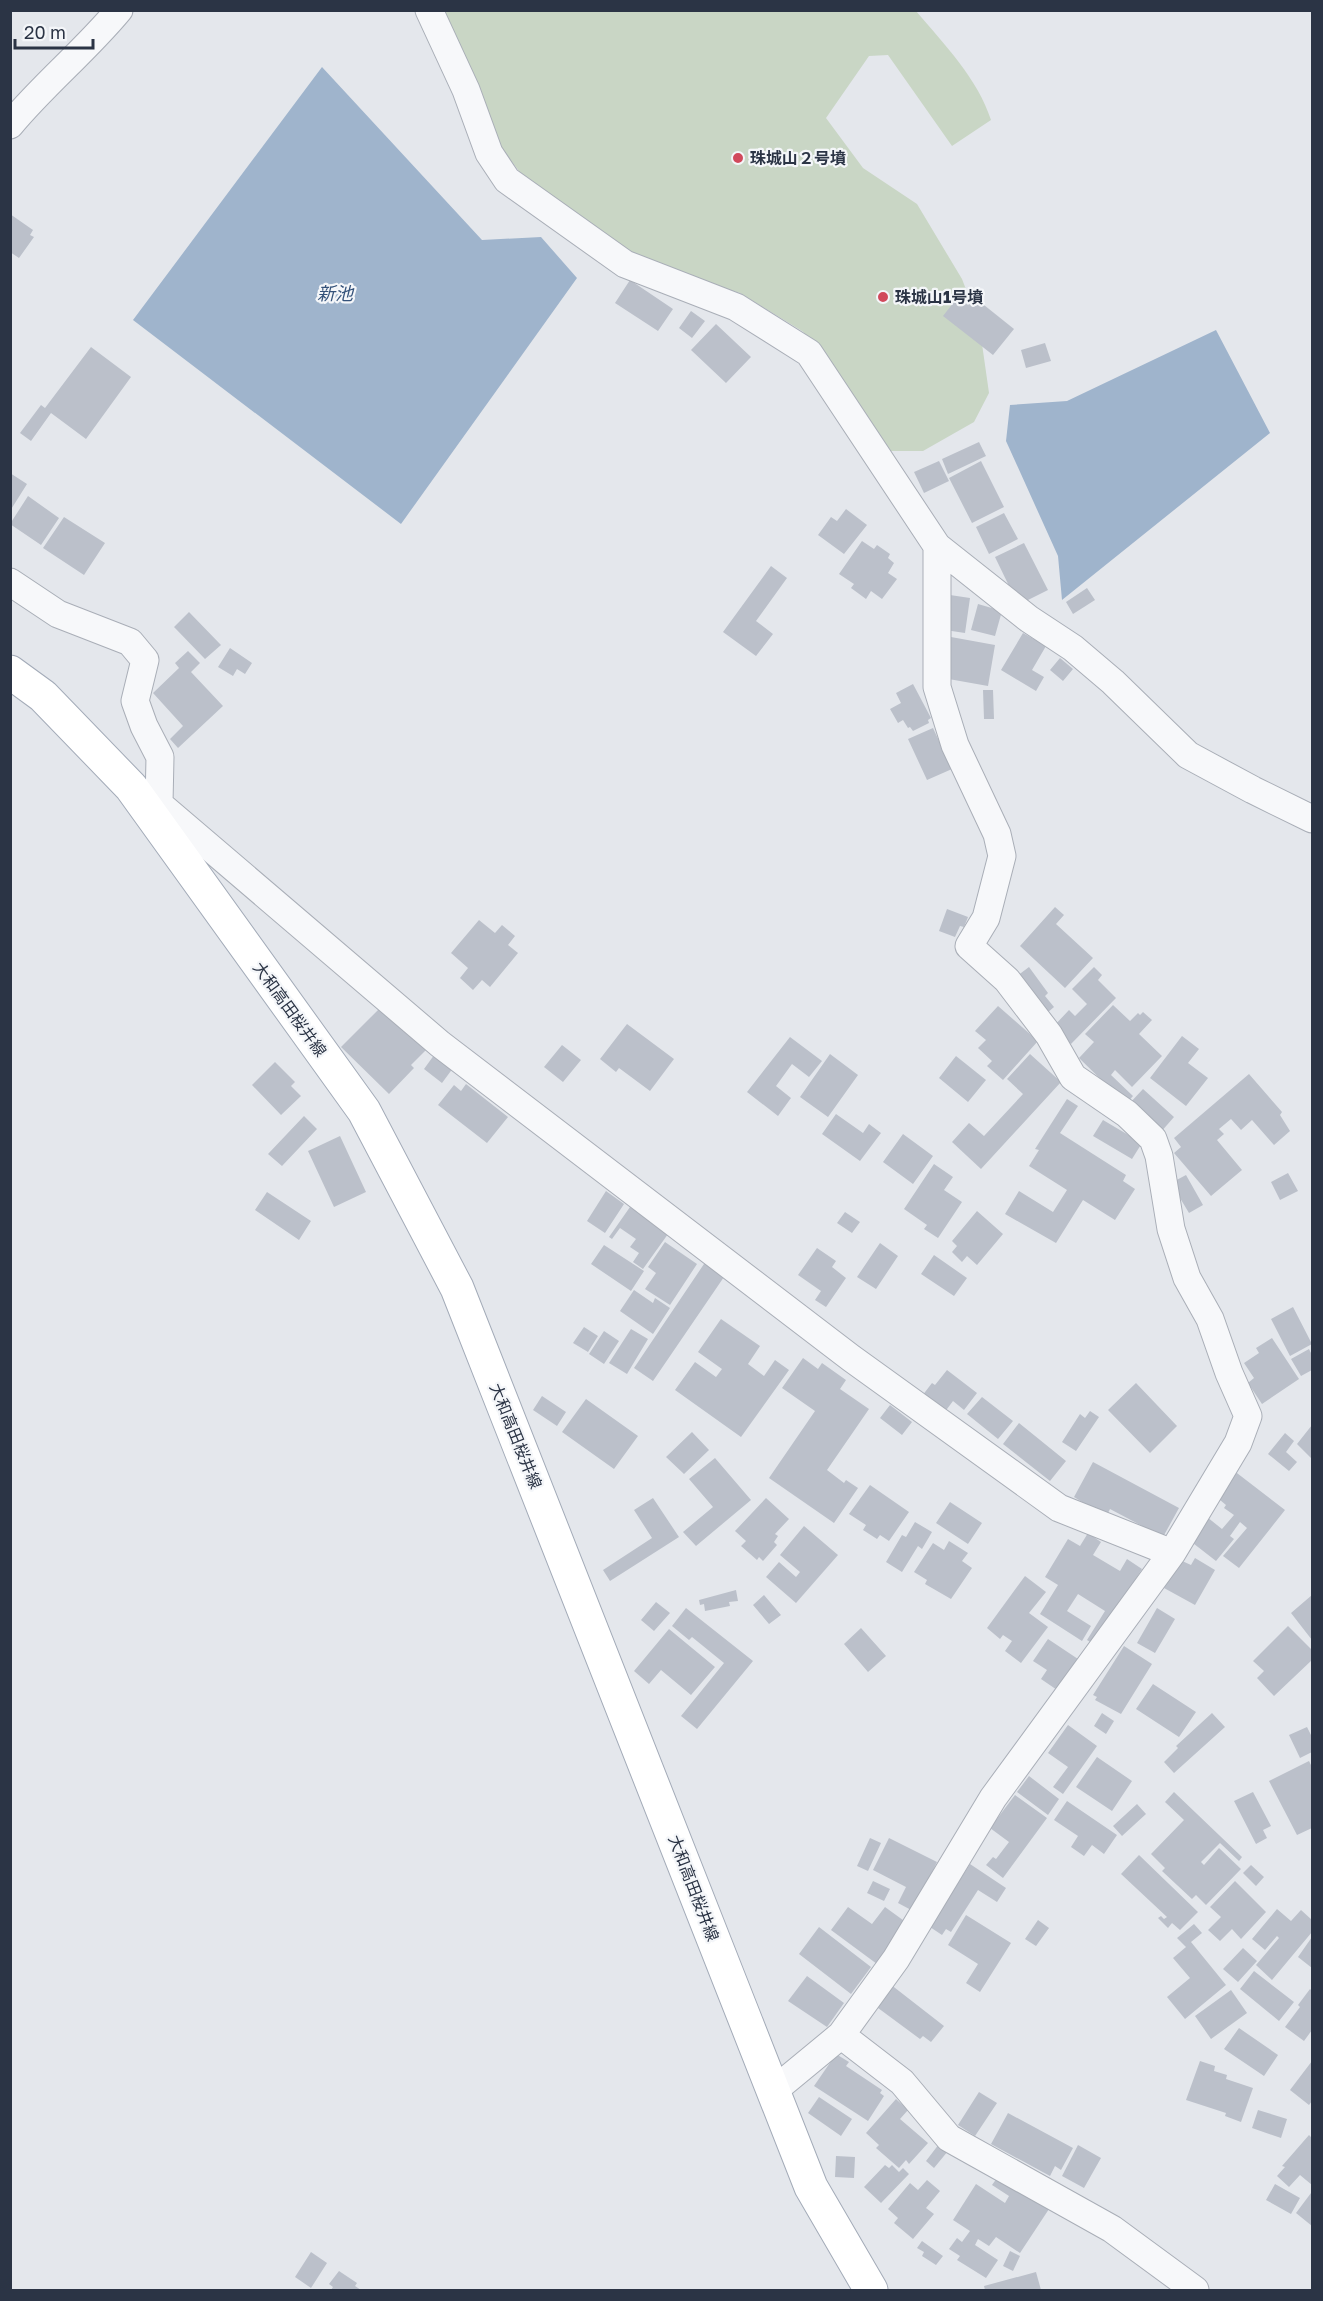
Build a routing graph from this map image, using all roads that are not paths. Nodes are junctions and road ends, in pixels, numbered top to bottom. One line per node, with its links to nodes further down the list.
1 (118, 10): 3 (street)
2 (429, 10): 4 (street)
3 (10, 125)
4 (937, 546): 9 (street); 10 (street)
5 (10, 582): 8 (street)
6 (10, 672): 7 (main road, 大和高田桜井線)
7 (131, 787): 8 (street); 12 (main road, 大和高田桜井線)
8 (159, 804): 10 (street)
9 (1312, 819)
10 (1172, 1553): 11 (street)
11 (841, 2035): 12 (street); 14 (street)
12 (772, 2092): 13 (main road, 大和高田桜井線)
13 (871, 2290)
14 (1195, 2290)

